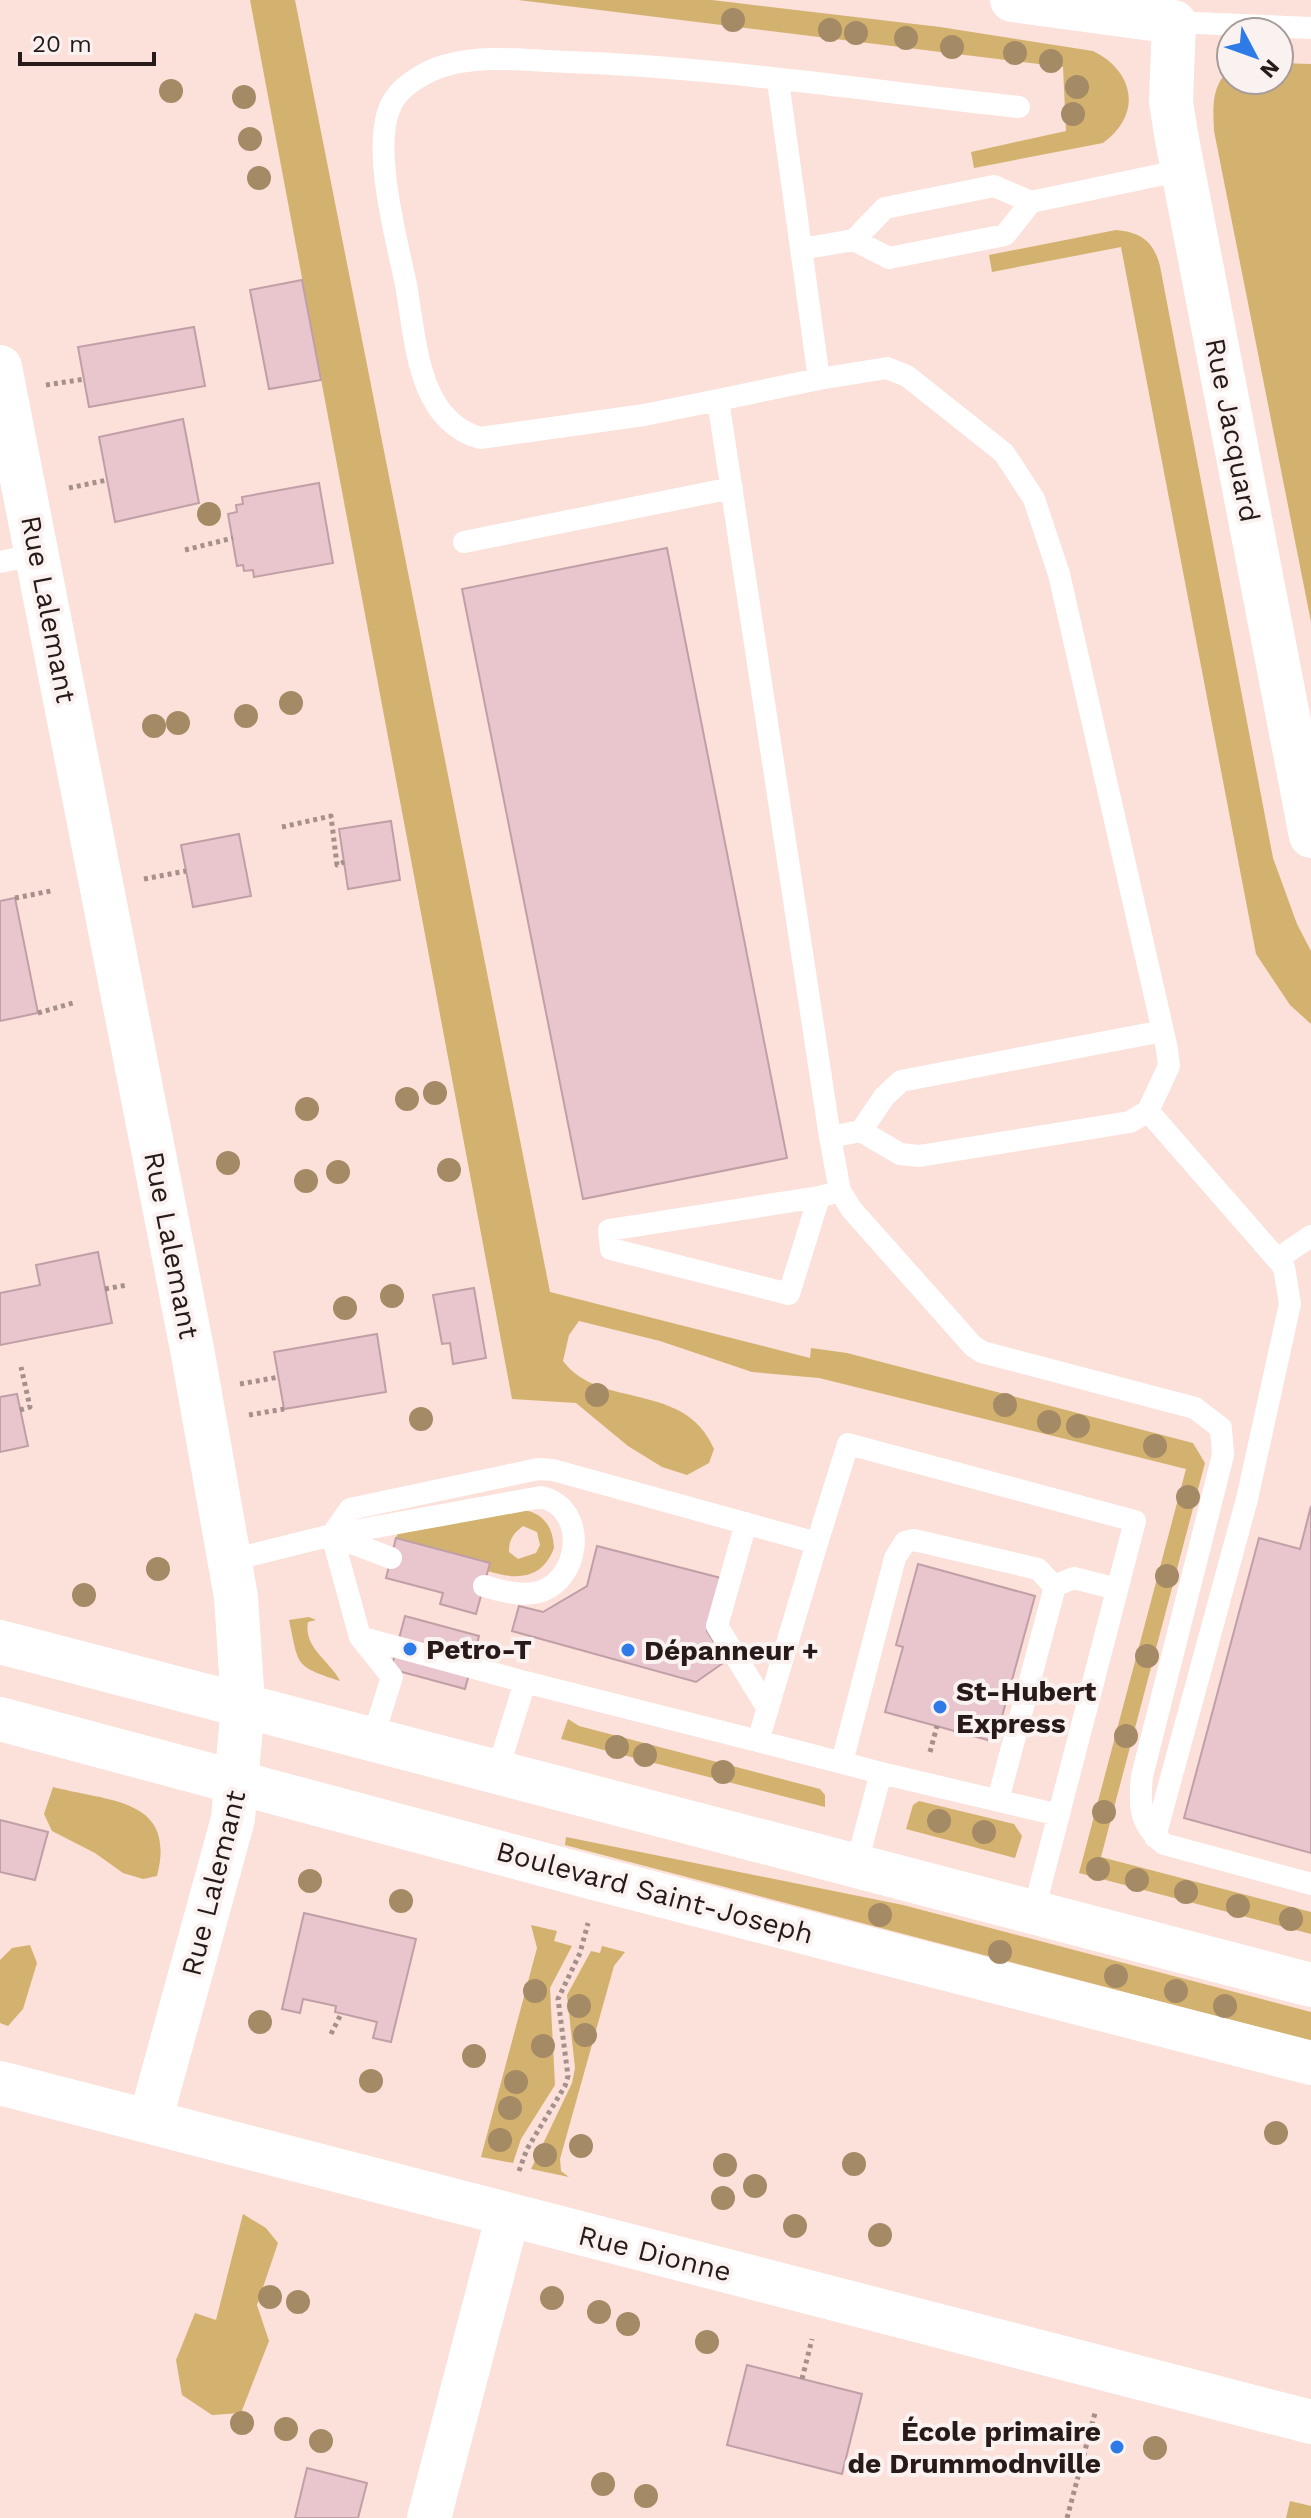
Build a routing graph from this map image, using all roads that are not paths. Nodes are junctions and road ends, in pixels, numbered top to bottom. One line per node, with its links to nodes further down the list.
1 (1012, 0): 2 (street)
2 (1174, 22): 3 (lane); 6 (street, Rue Jacquard)
3 (1311, 28)
4 (778, 81): 5 (lane); 9 (lane); 12 (lane)
5 (1019, 107)
6 (1183, 170): 7 (lane); 16 (street, Rue Jacquard)
7 (1031, 202): 8 (lane); 8 (lane)
8 (854, 240): 9 (lane)
9 (801, 249): 10 (lane)
10 (819, 379): 12 (lane); 17 (lane)
11 (12, 383): 15 (street, Rue Lalemant)
12 (718, 400): 13 (lane)
13 (732, 488): 14 (lane); 20 (lane)
14 (464, 542)
15 (20, 558): 28 (street, Rue Lalemant)
16 (1311, 836)
17 (1163, 1031): 18 (lane); 19 (lane)
18 (1148, 1111): 19 (lane); 23 (lane)
19 (861, 1131): 20 (lane)
20 (830, 1137): 21 (lane)
21 (830, 1194): 21 (lane); 46 (lane)
22 (1311, 1236): 23 (lane)
23 (1277, 1259): 46 (lane)
24 (746, 1523): 25 (lane); 26 (lane); 36 (lane)
25 (332, 1535): 27 (lane); 28 (lane); 29 (lane); 32 (lane)
26 (817, 1543): 31 (lane); 36 (lane)
27 (391, 1558)
28 (231, 1560): 35 (street, Rue Lalemant)
29 (484, 1586)
30 (1054, 1586): 31 (lane); 40 (lane); 44 (lane)
31 (1117, 1589): 45 (lane)
32 (360, 1637): 34 (lane); 38 (lane)
33 (0, 1642): 35 (street)
34 (525, 1682): 39 (lane); 41 (lane)
35 (243, 1704): 38 (street); 43 (street, Rue Lalemant)
36 (768, 1709): 39 (lane)
37 (0, 1719): 43 (street, Boulevard Saint-Joseph)
38 (372, 1740): 41 (street)
39 (758, 1741): 40 (lane)
40 (842, 1762): 42 (lane)
41 (497, 1772): 47 (street)
42 (881, 1773): 44 (lane); 47 (lane)
43 (238, 1781): 51 (street, Boulevard Saint-Joseph); 53 (street, Rue Lalemant)
44 (998, 1800): 45 (lane)
45 (1059, 1815): 49 (lane)
46 (1155, 1837): 48 (lane)
47 (856, 1866): 49 (street)
48 (1311, 1884)
49 (1033, 1914): 50 (street)
50 (1311, 1985)
51 (1311, 2063)
52 (0, 2083): 53 (street, Rue Dionne)
53 (150, 2121): 54 (street, Rue Dionne)
54 (508, 2215): 55 (street, Rue Dionne); 56 (street)
55 (1311, 2422)
56 (429, 2518)

